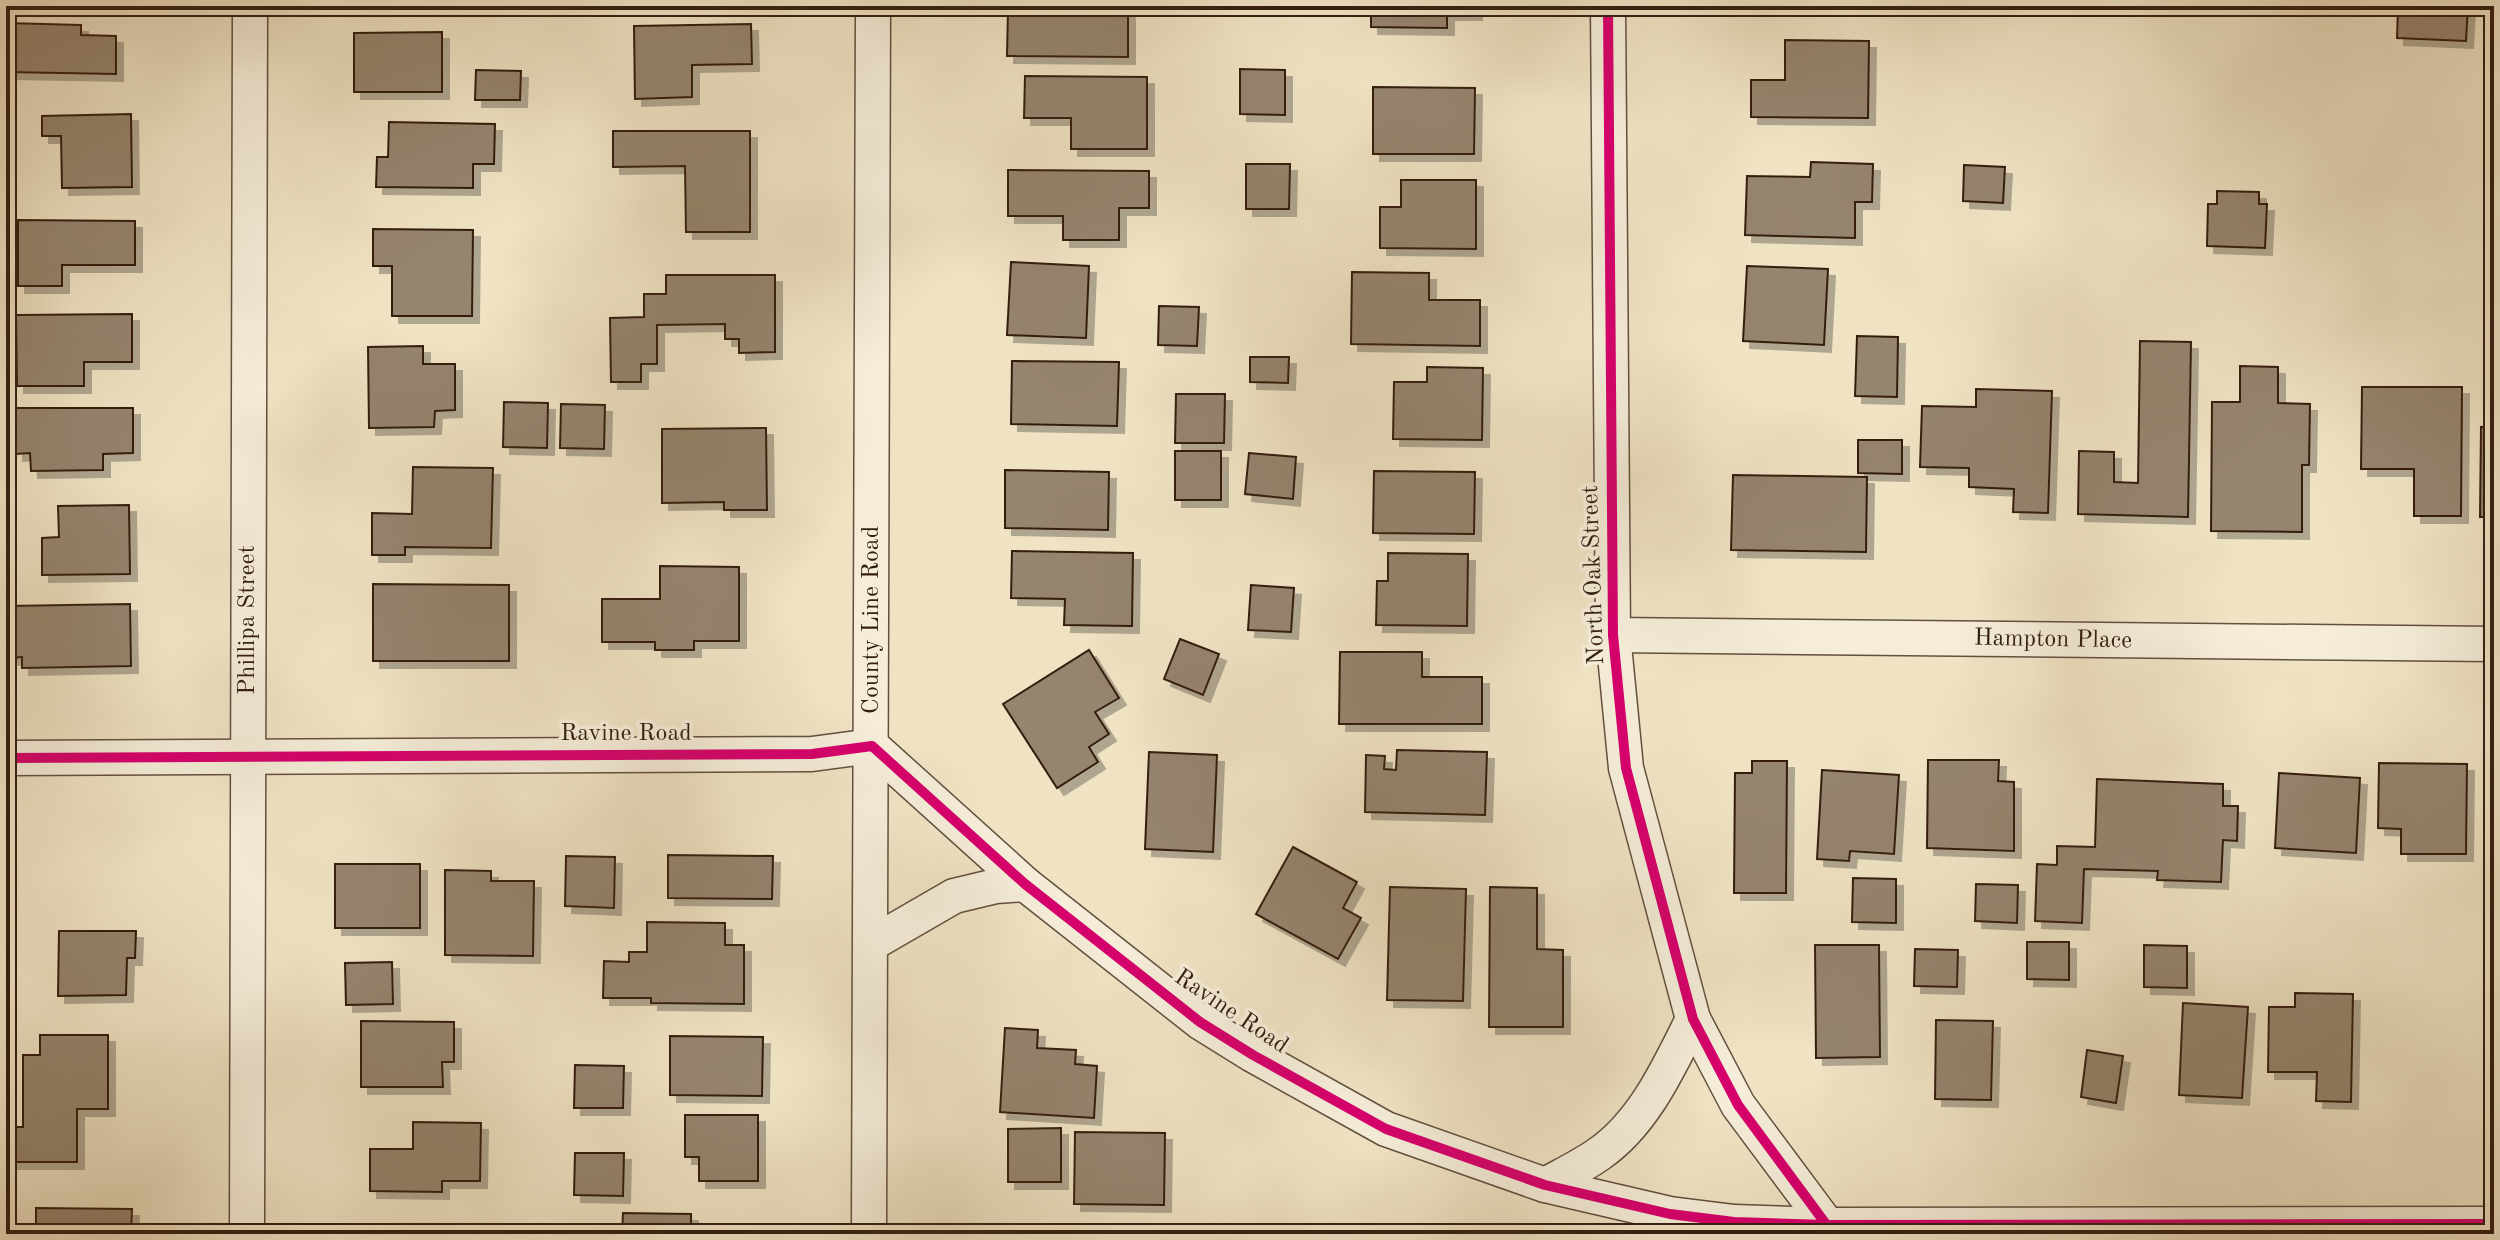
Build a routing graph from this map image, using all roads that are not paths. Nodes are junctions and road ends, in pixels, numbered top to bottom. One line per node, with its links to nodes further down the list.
1 (250, 6): 7 (street, Phillipa Street)
2 (873, 6): 6 (street, County Line Road)
3 (1608, 6): 4 (street, North Oak Street)
4 (1613, 635): 5 (street, Hampton Place); 11 (street, North Oak Street)
5 (2494, 644)
6 (872, 746): 7 (street, Ravine Road); 9 (street, Ravine Road); 10 (street, County Line Road)
7 (247, 756): 8 (street, Ravine Road); 16 (street, Phillipa Street)
8 (6, 758)
9 (1025, 884): 10 (street); 12 (street, Ravine Road)
10 (871, 944): 17 (street, County Line Road)
11 (1693, 1019): 12 (street); 14 (street, North Oak Street)
12 (1545, 1185): 14 (street, Ravine Road)
13 (2494, 1224): 15 (street, Ravine Road)
14 (1830, 1230): 15 (street, Ravine Road)
15 (2086, 1230)
16 (247, 1234)
17 (869, 1234)

